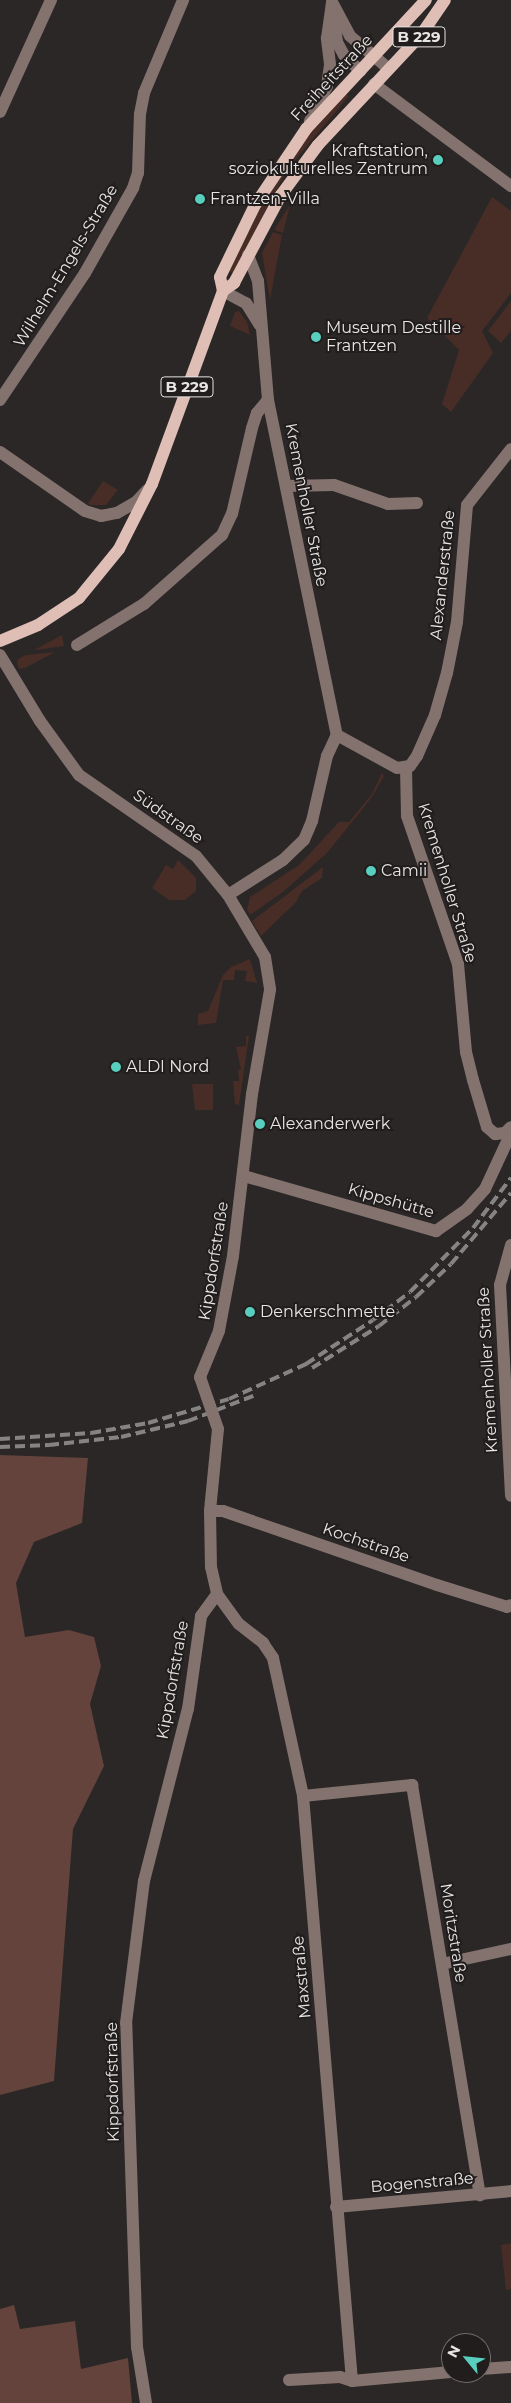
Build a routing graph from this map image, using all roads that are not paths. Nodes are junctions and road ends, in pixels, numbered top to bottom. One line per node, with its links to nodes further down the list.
1 (51, 0): 10 (street)
2 (183, 0): 16 (street, Wilhelm-Engels-Straße)
3 (426, 0): 6 (main road, Freiheitstraße / B 229)
4 (445, 0): 7 (main road, Freiheitstraße / B 229)
5 (332, 1): 6 (street); 8 (street); 11 (street)
6 (374, 56): 7 (street); 8 (main road, Freiheitstraße / B 229)
7 (389, 69): 9 (main road, Freiheitstraße / B 229)
8 (360, 71): 9 (main road); 11 (main road, Freiheitstraße / B 229)
9 (374, 84): 12 (street); 13 (main road, Freiheitstraße / B 229)
10 (0, 112)
11 (306, 129): 14 (main road, Freiheitstraße / B 229)
12 (511, 186)
13 (248, 255): 14 (main road, Freiheitstraße / B 229); 15 (street, Kremenholler Straße)
14 (223, 291): 15 (street); 20 (main road, Freiheitstraße / B 229)
15 (260, 326): 17 (street, Kremenholler Straße)
16 (0, 400)
17 (268, 400): 21 (street, Kremenholler Straße); 24 (street)
18 (511, 449): 27 (street, Alexanderstraße)
19 (0, 452): 20 (street)
20 (152, 484): 23 (main road, Freiheitstraße / B 229)
21 (287, 486): 22 (street); 26 (street, Kremenholler Straße)
22 (417, 503)
23 (0, 641)
24 (77, 645)
25 (0, 655): 28 (street, Südstraße)
26 (337, 735): 27 (street); 28 (street)
27 (406, 768): 29 (street, Kremenholler Straße)
28 (228, 895): 31 (street, Kippdorfstraße)
29 (511, 1127)
30 (511, 1133): 31 (street, Kippshütte)
31 (244, 1176): 34 (street, Kippdorfstraße, bridge)
32 (511, 1245): 33 (street, Kremenholler Straße)
33 (511, 1496)
34 (210, 1511): 35 (street, Kippdorfstraße); 36 (street, Kochstraße)
35 (217, 1594): 37 (street, Maxstraße); 48 (street, Kippdorfstraße)
36 (511, 1605)
37 (303, 1796): 39 (street, Moritzstraße); 42 (street, Maxstraße)
38 (511, 1950): 39 (street)
39 (442, 1964): 41 (street, Moritzstraße)
40 (511, 2191): 41 (street, Bogenstraße)
41 (480, 2195): 42 (street, Bogenstraße)
42 (336, 2207): 47 (street, Maxstraße)
43 (511, 2367): 44 (street)
44 (491, 2368)
45 (441, 2373): 47 (street)
46 (289, 2380): 47 (street)
47 (352, 2381)
48 (146, 2403)

